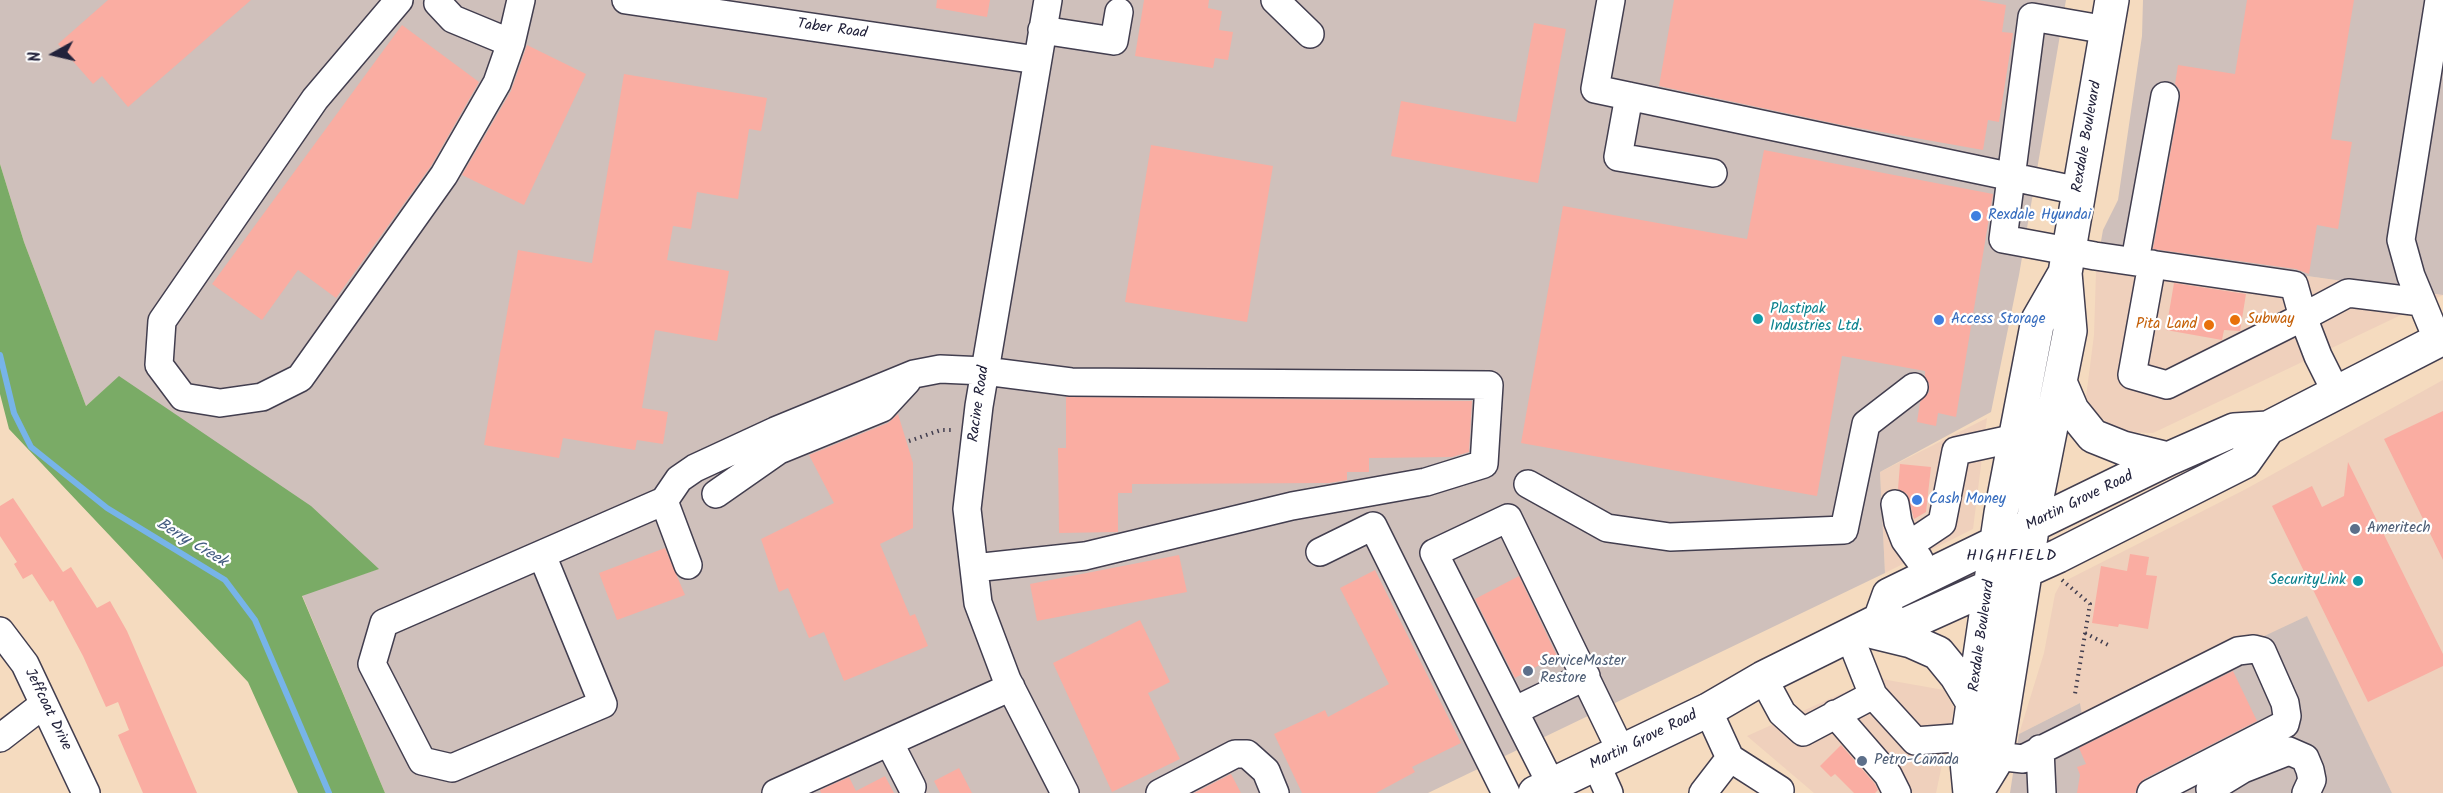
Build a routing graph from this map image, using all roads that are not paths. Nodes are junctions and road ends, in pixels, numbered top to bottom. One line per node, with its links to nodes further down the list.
1 (399, 0): 13 (street)
2 (521, 0): 13 (street)
3 (626, 0): 14 (street, Taber Road)
4 (1048, 0): 11 (street, Racine Road)
5 (1275, 0): 12 (street)
6 (1611, 0): 15 (street)
7 (2439, 0): 22 (street)
8 (435, 1): 13 (street)
9 (1119, 12): 11 (street)
10 (2109, 15): 18 (street); 19 (main road, Rexdale Boulevard)
11 (1042, 30): 14 (street, Racine Road)
12 (1310, 34)
13 (511, 43)
14 (1037, 60): 25 (street, Racine Road)
15 (1629, 96): 17 (street); 18 (street)
16 (2165, 96): 21 (street)
17 (1713, 173)
18 (2011, 176): 19 (street); 20 (street)
19 (2079, 191): 20 (main road, Rexdale Boulevard)
20 (2067, 262): 21 (street); 27 (main road, Rexdale Boulevard); 31 (main road, Rexdale Boulevard)
21 (2144, 262): 23 (street); 23 (street)
22 (2421, 302): 23 (street); 24 (street)
23 (2303, 317): 29 (street)
24 (2441, 340): 29 (main road, Martin Grove Road)
25 (985, 371): 26 (street); 43 (street, Racine Road); 43 (street)
26 (914, 374): 34 (street); 35 (street)
27 (2060, 382): 32 (main road); 37 (main road, Rexdale Boulevard)
28 (1914, 387): 33 (street)
29 (2336, 392): 30 (main road, Martin Grove Road)
30 (2268, 428): 32 (main road, Martin Grove Road); 44 (main road, Martin Grove Road)
31 (2016, 438): 38 (main road, Rexdale Boulevard); 39 (street)
32 (2168, 459): 37 (main road, Martin Grove Road)
33 (1528, 484)
34 (716, 494)
35 (664, 501): 41 (street); 42 (street)
36 (1895, 504): 39 (street)
37 (2033, 525): 38 (main road, Martin Grove Road); 44 (main road, Rexdale Boulevard)
38 (1995, 543): 45 (main road, Martin Grove Road); 46 (main road, Rexdale Boulevard)
39 (1909, 545): 45 (street)
40 (1320, 552): 78 (street)
41 (542, 555): 41 (street)
42 (688, 565)
43 (974, 568): 51 (street, Racine Road)
44 (2026, 569): 46 (main road, Martin Grove Road); 63 (main road, Rexdale Boulevard)
45 (1927, 577): 47 (main road, Martin Grove Road)
46 (1989, 587): 47 (main road, Martin Grove Road); 53 (main road, Rexdale Boulevard)
47 (1865, 629): 50 (main road, Martin Grove Road); 52 (street); 53 (main road)
48 (0, 631): 54 (street, Jeffcoat Drive)
49 (1586, 676): 56 (street); 56 (street); 66 (street)
50 (1762, 678): 55 (main road, Martin Grove Road); 57 (street)
51 (1011, 687): 61 (street); 74 (street, Racine Road)
52 (1873, 695): 57 (street); 60 (street)
53 (1973, 703): 58 (main road, Rexdale Boulevard)
54 (44, 704): 59 (street); 72 (street, Jeffcoat Drive)
55 (1707, 710): 64 (street); 66 (main road, Martin Grove Road)
56 (1514, 711): 69 (street)
57 (1835, 714): 67 (street)
58 (1968, 737): 60 (street); 80 (main road, Rexdale Boulevard)
59 (0, 738)
60 (1915, 741): 67 (street)
61 (889, 742): 68 (street); 73 (street)
62 (2040, 749): 63 (street); 82 (street); 83 (street)
63 (1996, 756): 81 (main road, Rexdale Boulevard)
64 (1730, 758): 71 (street); 79 (street)
65 (1257, 764): 75 (street); 76 (street); 77 (street)
66 (1609, 770): 69 (main road, Martin Grove Road)
67 (1892, 784)
68 (912, 787)
69 (1543, 789)
70 (2210, 789): 84 (street)
71 (1780, 790)
72 (86, 793)
73 (776, 793)
74 (1065, 793)
75 (1160, 793)
76 (1262, 793)
77 (1275, 793)
78 (1506, 793)
79 (1703, 793)
80 (1971, 793)
81 (1976, 793)
82 (2042, 793)
83 (2151, 793)
84 (2306, 793)

